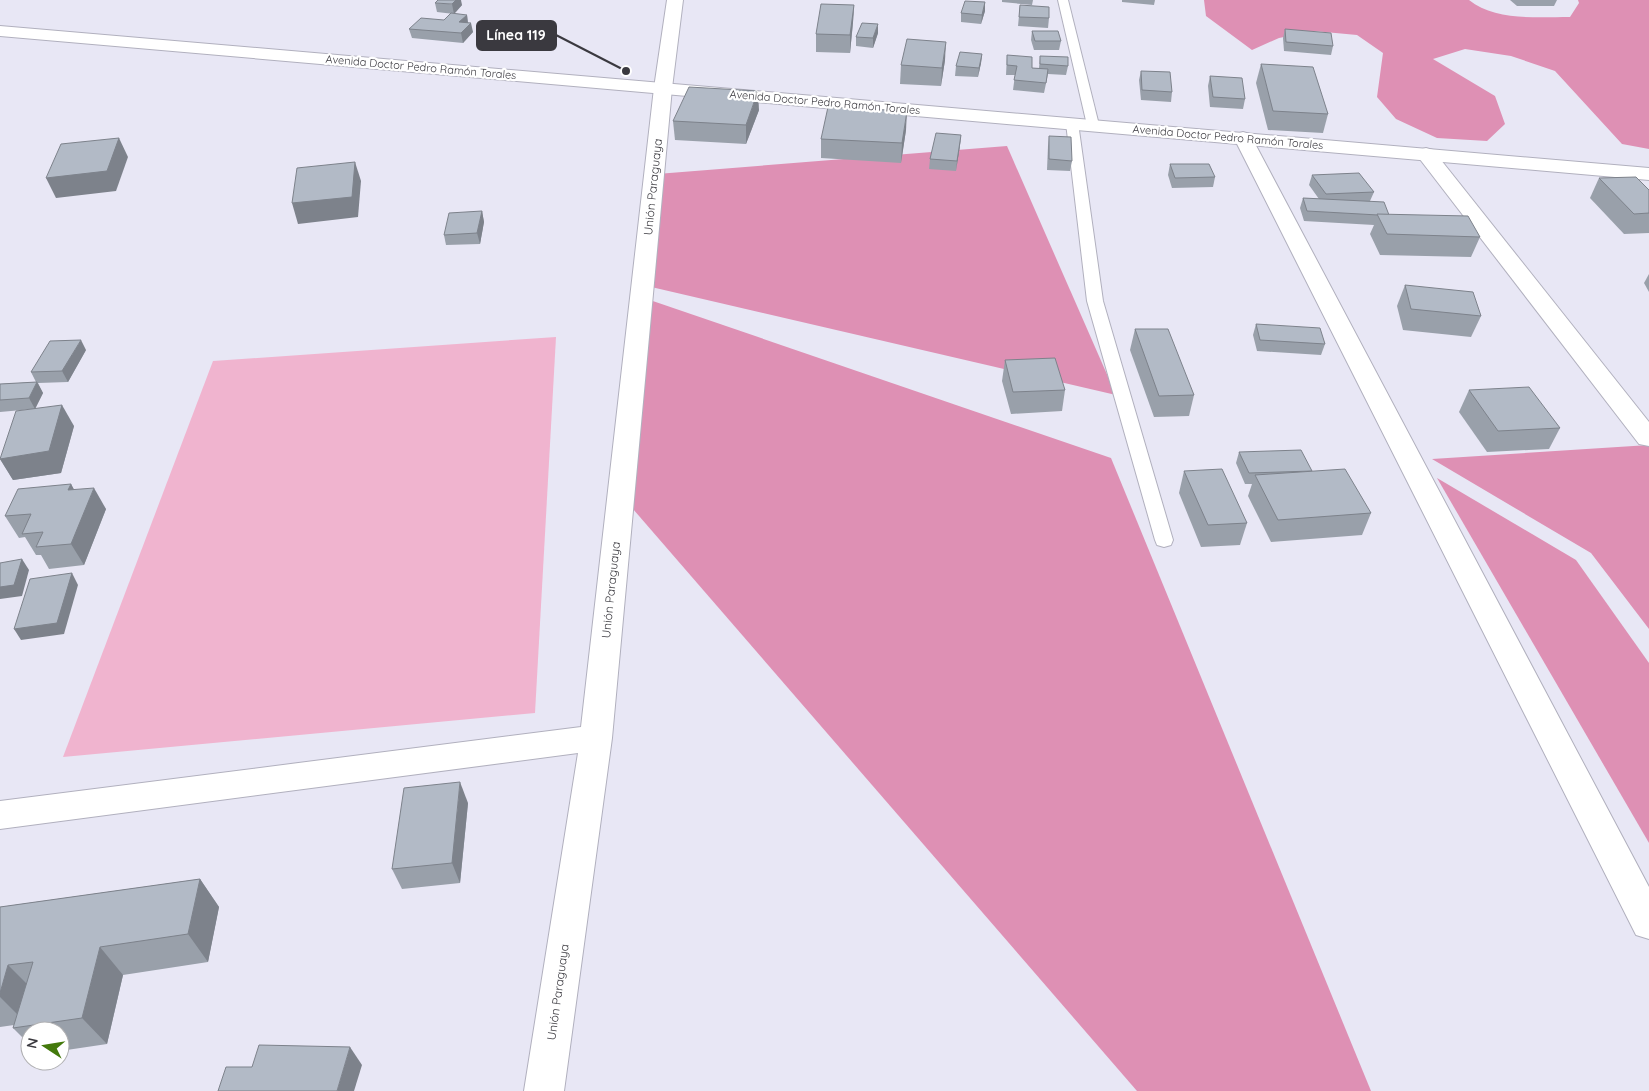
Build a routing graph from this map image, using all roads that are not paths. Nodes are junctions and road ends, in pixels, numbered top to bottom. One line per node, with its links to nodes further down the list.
1 (675, 0): 4 (street, Unión Paraguaya)
2 (1063, 0): 6 (lane)
3 (0, 31): 4 (street, Avenida Doctor Pedro Ramón Torales)
4 (663, 88): 5 (street, Avenida Doctor Pedro Ramón Torales); 12 (street, Unión Paraguaya)
5 (1072, 123): 6 (street, Avenida Doctor Pedro Ramón Torales); 11 (lane)
6 (1093, 125): 7 (street, Avenida Doctor Pedro Ramón Torales)
7 (1243, 138): 8 (street, Avenida Doctor Pedro Ramón Torales); 14 (street)
8 (1426, 154): 9 (street, Avenida Doctor Pedro Ramón Torales); 10 (street)
9 (1649, 174)
10 (1648, 438)
11 (1164, 540)
12 (596, 738): 13 (street); 15 (street, Unión Paraguaya)
13 (0, 815)
14 (1649, 923)
15 (544, 1091)

